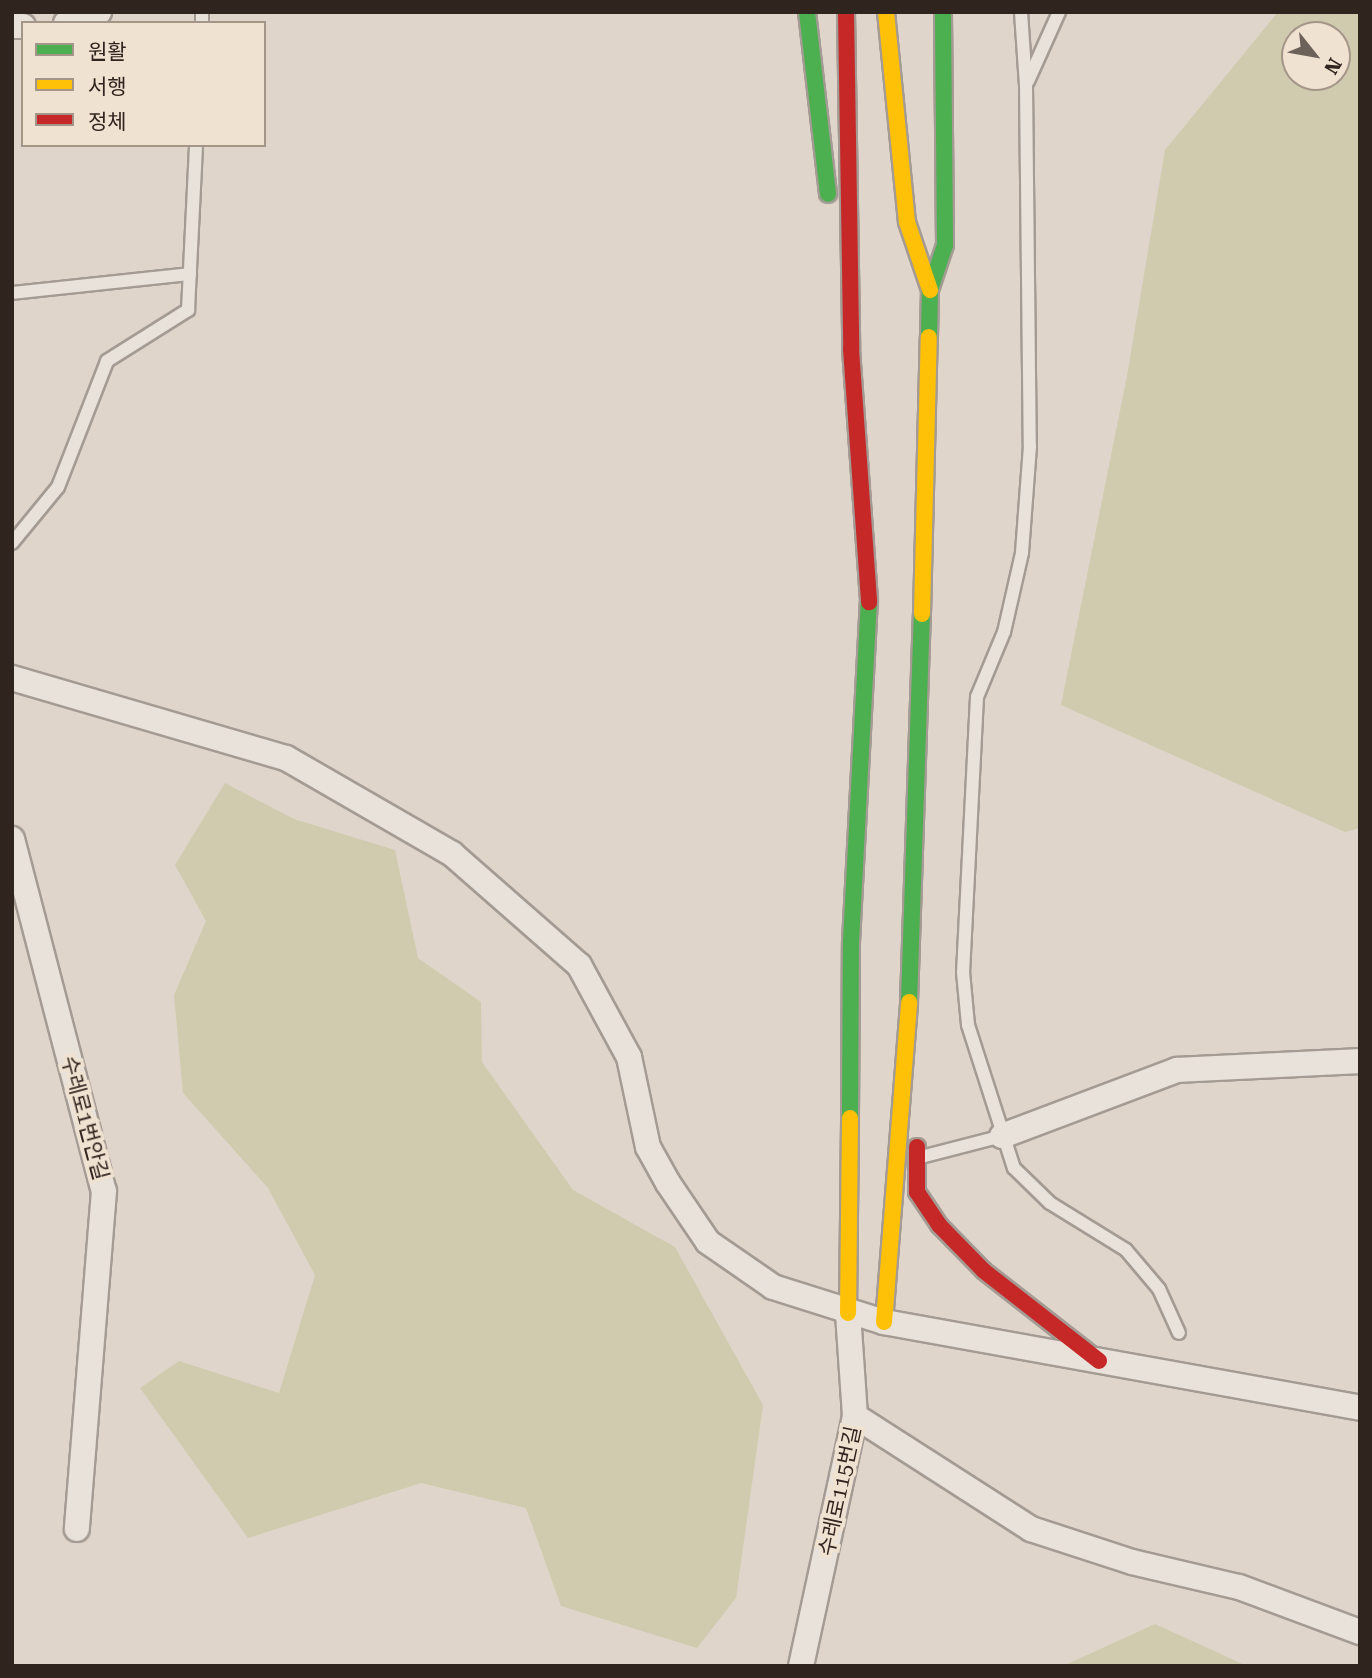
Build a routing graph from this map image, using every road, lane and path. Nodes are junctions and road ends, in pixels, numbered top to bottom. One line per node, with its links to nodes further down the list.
1 (807, 12): 12 (highway)
2 (846, 12): 12 (highway)
3 (886, 12): 10 (highway)
4 (943, 12): 10 (highway)
5 (1021, 12): 7 (lane)
6 (1059, 12): 7 (lane)
7 (1027, 85): 18 (lane)
8 (196, 147): 9 (lane)
9 (190, 274): 11 (lane); 13 (lane)
10 (930, 290): 16 (highway)
11 (12, 293)
12 (851, 349): 20 (highway)
13 (12, 543)
14 (12, 678): 20 (street)
15 (12, 839): 26 (street, 수레로1번안길)
16 (906, 1046): 19 (highway); 21 (highway)
17 (1360, 1060): 18 (street)
18 (1002, 1136): 19 (lane); 22 (lane)
19 (917, 1158): 23 (highway)
20 (848, 1313): 21 (street); 25 (street, 수레로115번길)
21 (884, 1322): 23 (street)
22 (1179, 1333)
23 (1099, 1361): 24 (street)
24 (1360, 1408)
25 (855, 1416): 27 (street); 28 (street, 수레로115번길)
26 (77, 1529)
27 (1360, 1632)
28 (802, 1666)

